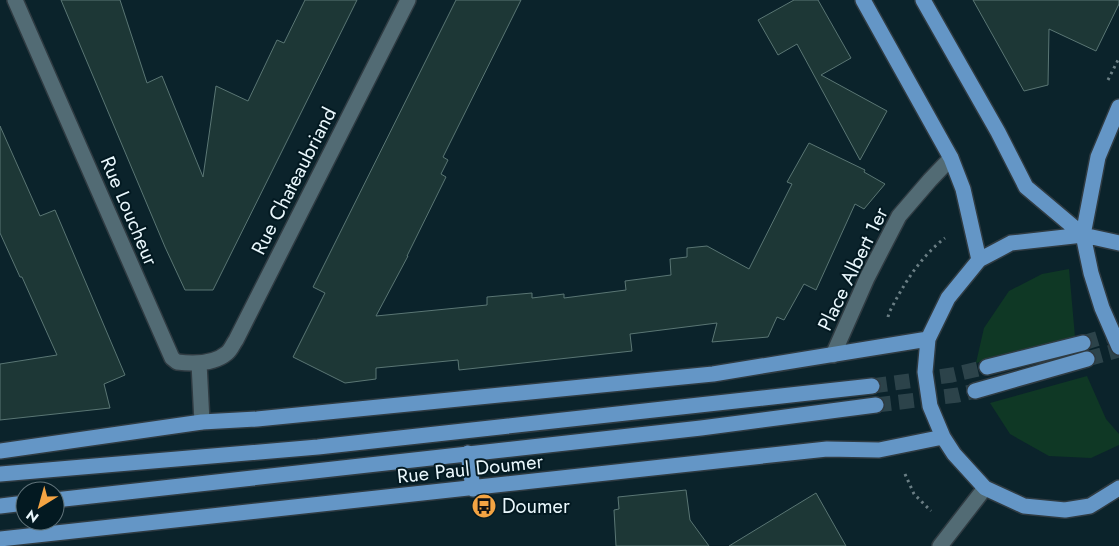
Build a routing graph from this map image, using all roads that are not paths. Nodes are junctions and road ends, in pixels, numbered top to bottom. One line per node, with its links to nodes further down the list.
1 (15, 0): 15 (street, Rue Loucheur)
2 (408, 0): 15 (street, Rue Chateaubriand)
3 (863, 0): 6 (main road)
4 (923, 0): 7 (main road)
5 (1119, 107): 7 (main road)
6 (951, 158): 9 (main road); 13 (street, Place Albert 1er)
7 (1083, 235): 8 (main road); 9 (main road); 12 (main road)
8 (1119, 244)
9 (979, 260): 10 (main road)
10 (928, 339): 13 (main road); 21 (main road)
11 (1083, 343): 16 (main road)
12 (1119, 347)
13 (833, 355): 20 (main road)
14 (1087, 359): 18 (main road)
15 (199, 363): 20 (street)
16 (987, 367)
17 (872, 386): 24 (main road)
18 (975, 391)
19 (876, 405): 23 (main road)
20 (202, 422): 22 (main road)
21 (943, 438): 25 (main road); 27 (main road, Rue Paul Doumer)
22 (0, 451)
23 (468, 453): 27 (main road); 28 (main road)
24 (0, 474)
25 (985, 488): 26 (main road); 32 (street)
26 (1119, 488)
27 (473, 489): 31 (main road, Rue Paul Doumer)
28 (65, 499)
29 (15, 504): 30 (main road)
30 (0, 506)
31 (0, 540)
32 (940, 546)

